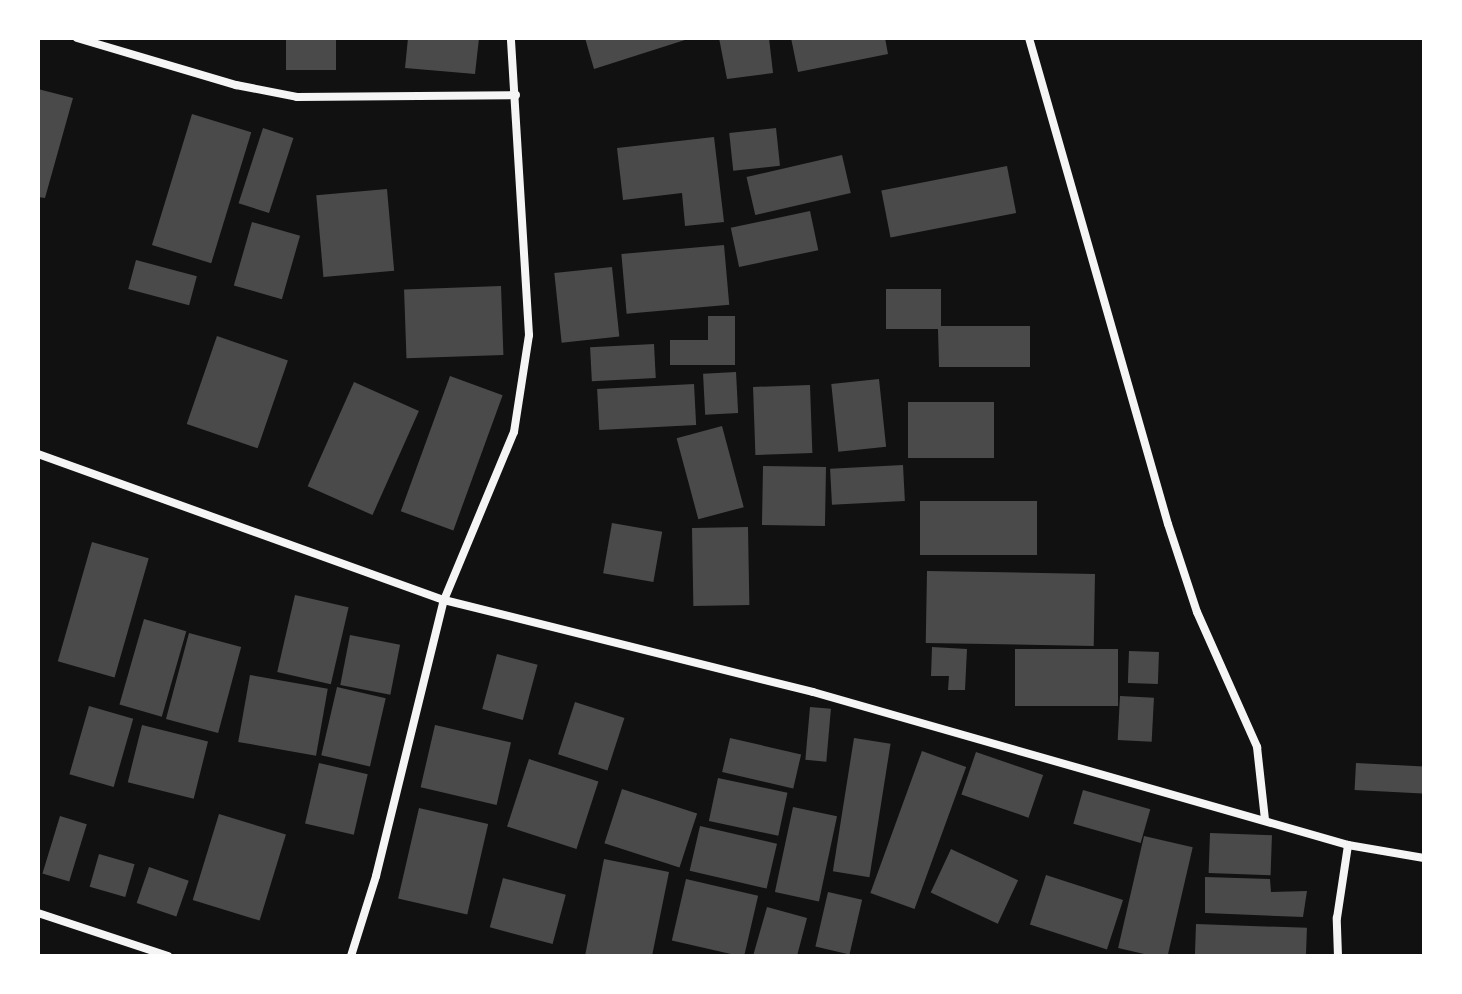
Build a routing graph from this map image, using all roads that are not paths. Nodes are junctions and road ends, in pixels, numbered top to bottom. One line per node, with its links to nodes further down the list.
1 (77, 38): 4 (street)
2 (511, 38): 4 (street)
3 (1029, 38): 7 (street)
4 (516, 95): 6 (street)
5 (38, 454): 6 (street)
6 (444, 600): 7 (street); 12 (street)
7 (1265, 819): 8 (street)
8 (1348, 845): 9 (street); 13 (street)
9 (1424, 858)
10 (38, 913): 11 (street)
11 (168, 956)
12 (351, 956)
13 (1338, 956)

